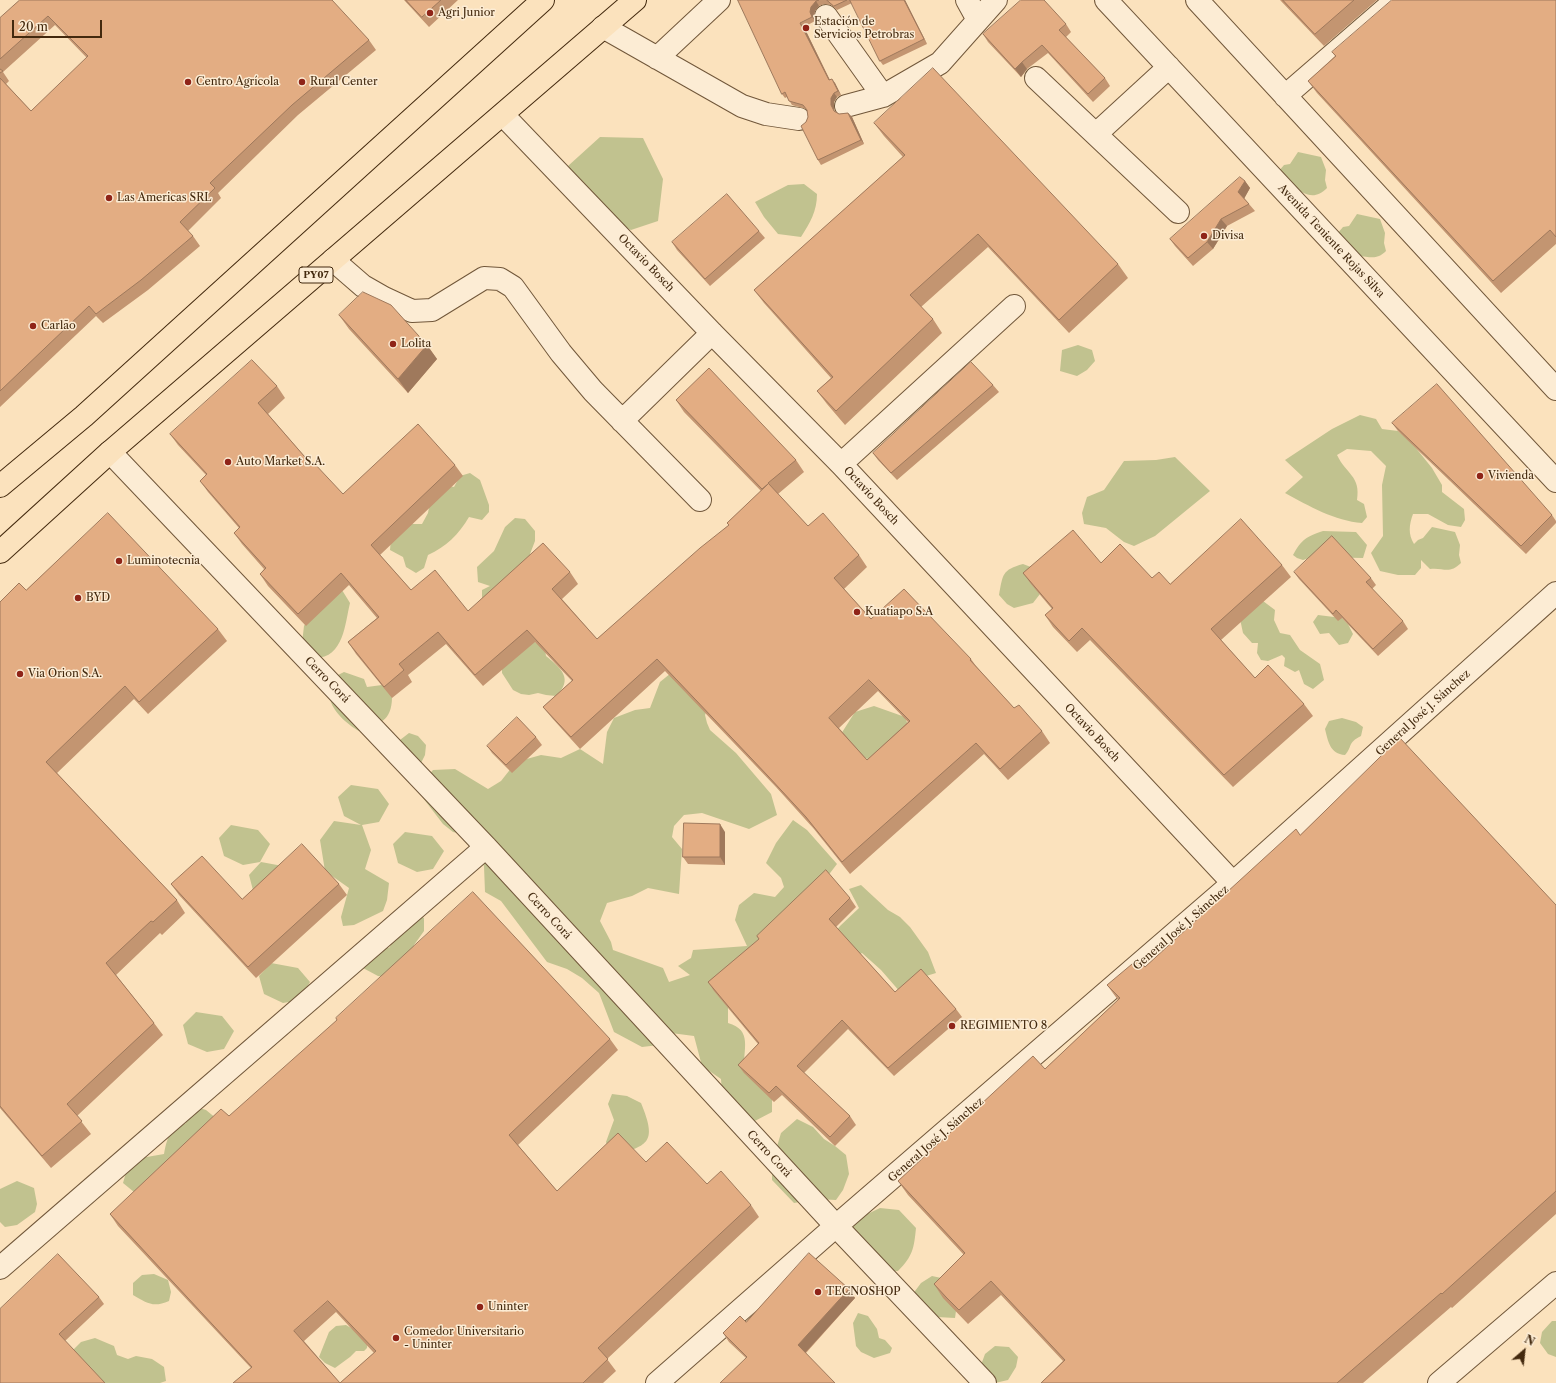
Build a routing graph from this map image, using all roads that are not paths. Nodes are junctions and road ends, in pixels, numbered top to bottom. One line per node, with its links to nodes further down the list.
1 (543, 0): 30 (highway)
2 (635, 0): 11 (highway, PY07)
3 (719, 0): 12 (street)
4 (968, 0): 10 (street)
5 (996, 0): 10 (street)
6 (1106, 0): 13 (street, Avenida Teniente Rojas Silva)
7 (1197, 0): 16 (street)
8 (1396, 0): 16 (street)
9 (826, 16): 15 (street)
10 (978, 20): 15 (street)
11 (603, 27): 12 (street); 18 (highway, PY07)
12 (657, 58): 19 (street)
13 (1169, 67): 20 (street); 29 (street, Avenida Teniente Rojas Silva)
14 (1036, 78): 20 (street)
15 (883, 96): 17 (street)
16 (1285, 96): 25 (street)
17 (846, 106)
18 (503, 115): 22 (highway, PY07); 24 (street, Octavio Bosch)
19 (799, 119)
20 (1096, 134): 21 (street)
21 (1178, 212)
22 (333, 260): 26 (street); 27 (highway, PY07)
23 (1014, 306): 28 (street)
24 (712, 333): 26 (street); 28 (street, Octavio Bosch)
25 (1556, 389)
26 (622, 421): 31 (street)
27 (110, 452): 32 (highway, PY07); 34 (street, Cerro Corá)
28 (841, 464): 35 (street, Octavio Bosch)
29 (1556, 481)
30 (0, 486)
31 (700, 500)
32 (0, 552)
33 (1556, 593): 35 (street, General José J. Sánchez)
34 (486, 847): 36 (street, Cerro Corá); 37 (street)
35 (1233, 883): 36 (street, General José J. Sánchez)
36 (836, 1226): 39 (street, General José J. Sánchez); 40 (street, Cerro Corá)
37 (0, 1268)
38 (1556, 1283): 41 (street)
39 (657, 1383)
40 (985, 1383)
41 (1439, 1383)

